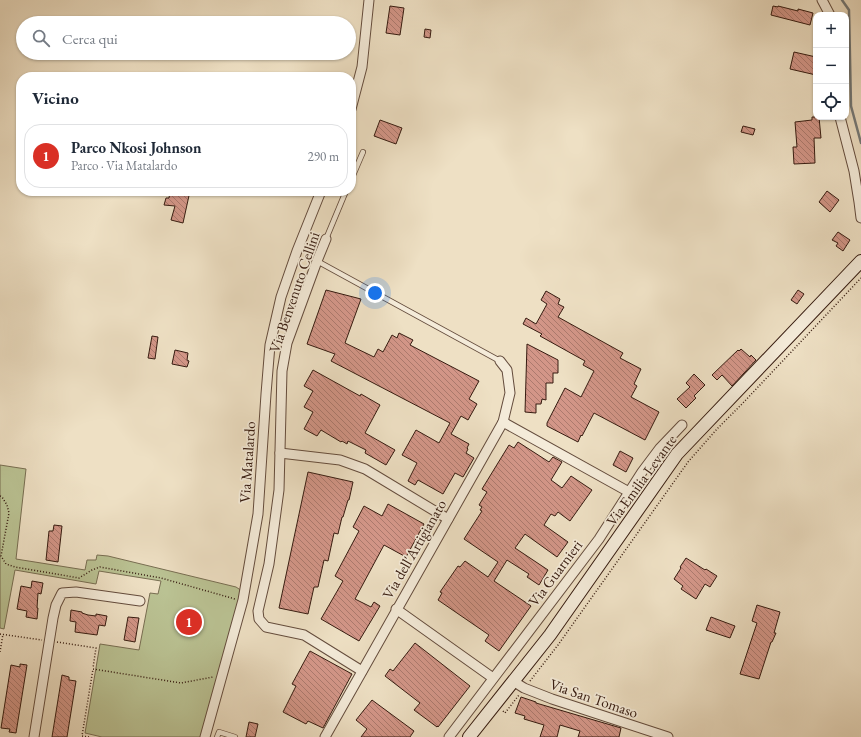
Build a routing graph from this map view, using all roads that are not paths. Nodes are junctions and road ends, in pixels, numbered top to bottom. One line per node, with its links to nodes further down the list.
1 (370, 0): 4 (street)
2 (822, 0): 3 (street)
3 (828, 12)
4 (356, 90)
5 (841, 120): 10 (street)
6 (363, 152): 7 (lane)
7 (356, 168)
8 (319, 196): 28 (street, Via Matalardo)
9 (344, 196): 11 (lane, Via Benvenuto Cellini)
10 (861, 218)
11 (326, 239): 12 (street, Via Benvenuto Cellini)
12 (317, 261): 14 (lane); 17 (street, Via Benvenuto Cellini)
13 (861, 261): 21 (main road, Via Emilia Levante)
14 (500, 361): 15 (street, Via dell'Artigianato)
15 (503, 422): 18 (street); 19 (street, Via dell'Artigianato)
16 (682, 425): 18 (street, Via Guarnieri)
17 (280, 453): 19 (street); 24 (street, Via Benvenuto Cellini)
18 (629, 492): 20 (street, Via Guarnieri)
19 (448, 519): 23 (street, Via dell'Artigianato)
20 (599, 539): 21 (lane); 25 (street, Via Guarnieri)
21 (612, 548): 26 (main road, Via Emilia Levante)
22 (140, 601): 27 (street)
23 (396, 609): 24 (street, Via dell'Artigianato); 25 (street)
24 (362, 671): 31 (street, Via dell'Artigianato)
25 (493, 678): 32 (street, Via Guarnieri)
26 (513, 681): 33 (main road, Via Emilia Levante); 34 (street, Via San Tomaso)
27 (34, 737)
28 (205, 737)
29 (217, 737): 30 (lane)
30 (235, 737)
31 (324, 737)
32 (449, 737)
33 (469, 737)
34 (668, 737)

